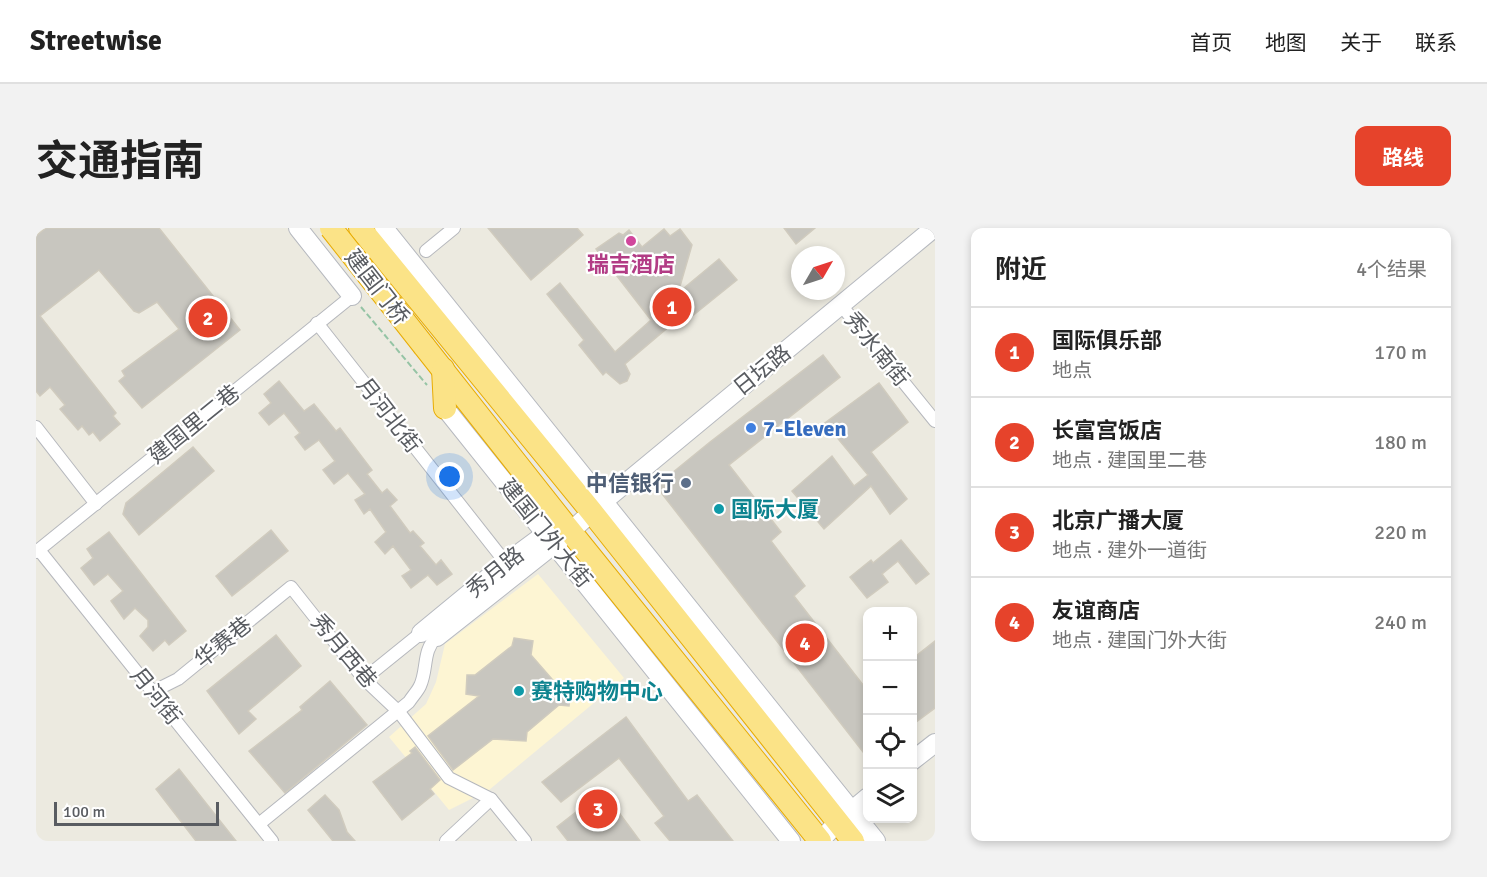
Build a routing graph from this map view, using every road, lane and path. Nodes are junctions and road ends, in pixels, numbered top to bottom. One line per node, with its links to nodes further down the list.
1 (298, 228): 8 (street)
2 (331, 228): 11 (highway, 建国门桥, bridge)
3 (360, 228): 17 (highway, 建国门桥)
4 (384, 228): 17 (street)
5 (454, 228): 7 (street)
6 (934, 228): 9 (street, 日坛路)
7 (426, 251)
8 (352, 296): 10 (street, 建国里二巷); 13 (path)
9 (841, 305): 14 (street, 秀水南街); 17 (street, 日坛路)
10 (317, 323): 16 (street, 建国里二巷); 20 (street, 月河北街)
11 (424, 346): 12 (highway, 建国门外大街)
12 (443, 369): 13 (highway); 18 (highway, 建国门外大街)
13 (446, 408): 18 (street, 建国门外大街)
14 (935, 421)
15 (36, 427): 16 (street)
16 (96, 504): 19 (street, 建国里二巷)
17 (597, 506): 18 (street, 秀月路); 30 (highway)
18 (558, 532): 20 (street, 秀月路); 22 (street, 秀月路); 32 (highway, 建国门外大街); 33 (street, 建国门外大街)
19 (38, 551): 24 (street, 月河街)
20 (506, 563): 22 (street, 秀月路)
21 (291, 587): 23 (street, 秀月西巷); 24 (street, 华赛巷)
22 (429, 634): 23 (street, 秀月路); 25 (street)
23 (364, 679): 25 (street, 秀月西巷)
24 (152, 692): 31 (street, 月河街)
25 (399, 712): 28 (street, 秀月西巷); 31 (street)
26 (935, 743): 27 (street)
27 (917, 757)
28 (491, 799): 35 (street); 36 (street)
29 (863, 800): 30 (street)
30 (844, 816): 32 (street); 37 (highway); 38 (street)
31 (259, 824): 34 (street, 月河街)
32 (818, 838): 33 (street)
33 (785, 839)
34 (272, 841)
35 (446, 841)
36 (525, 841)
37 (853, 841)
38 (876, 841)

